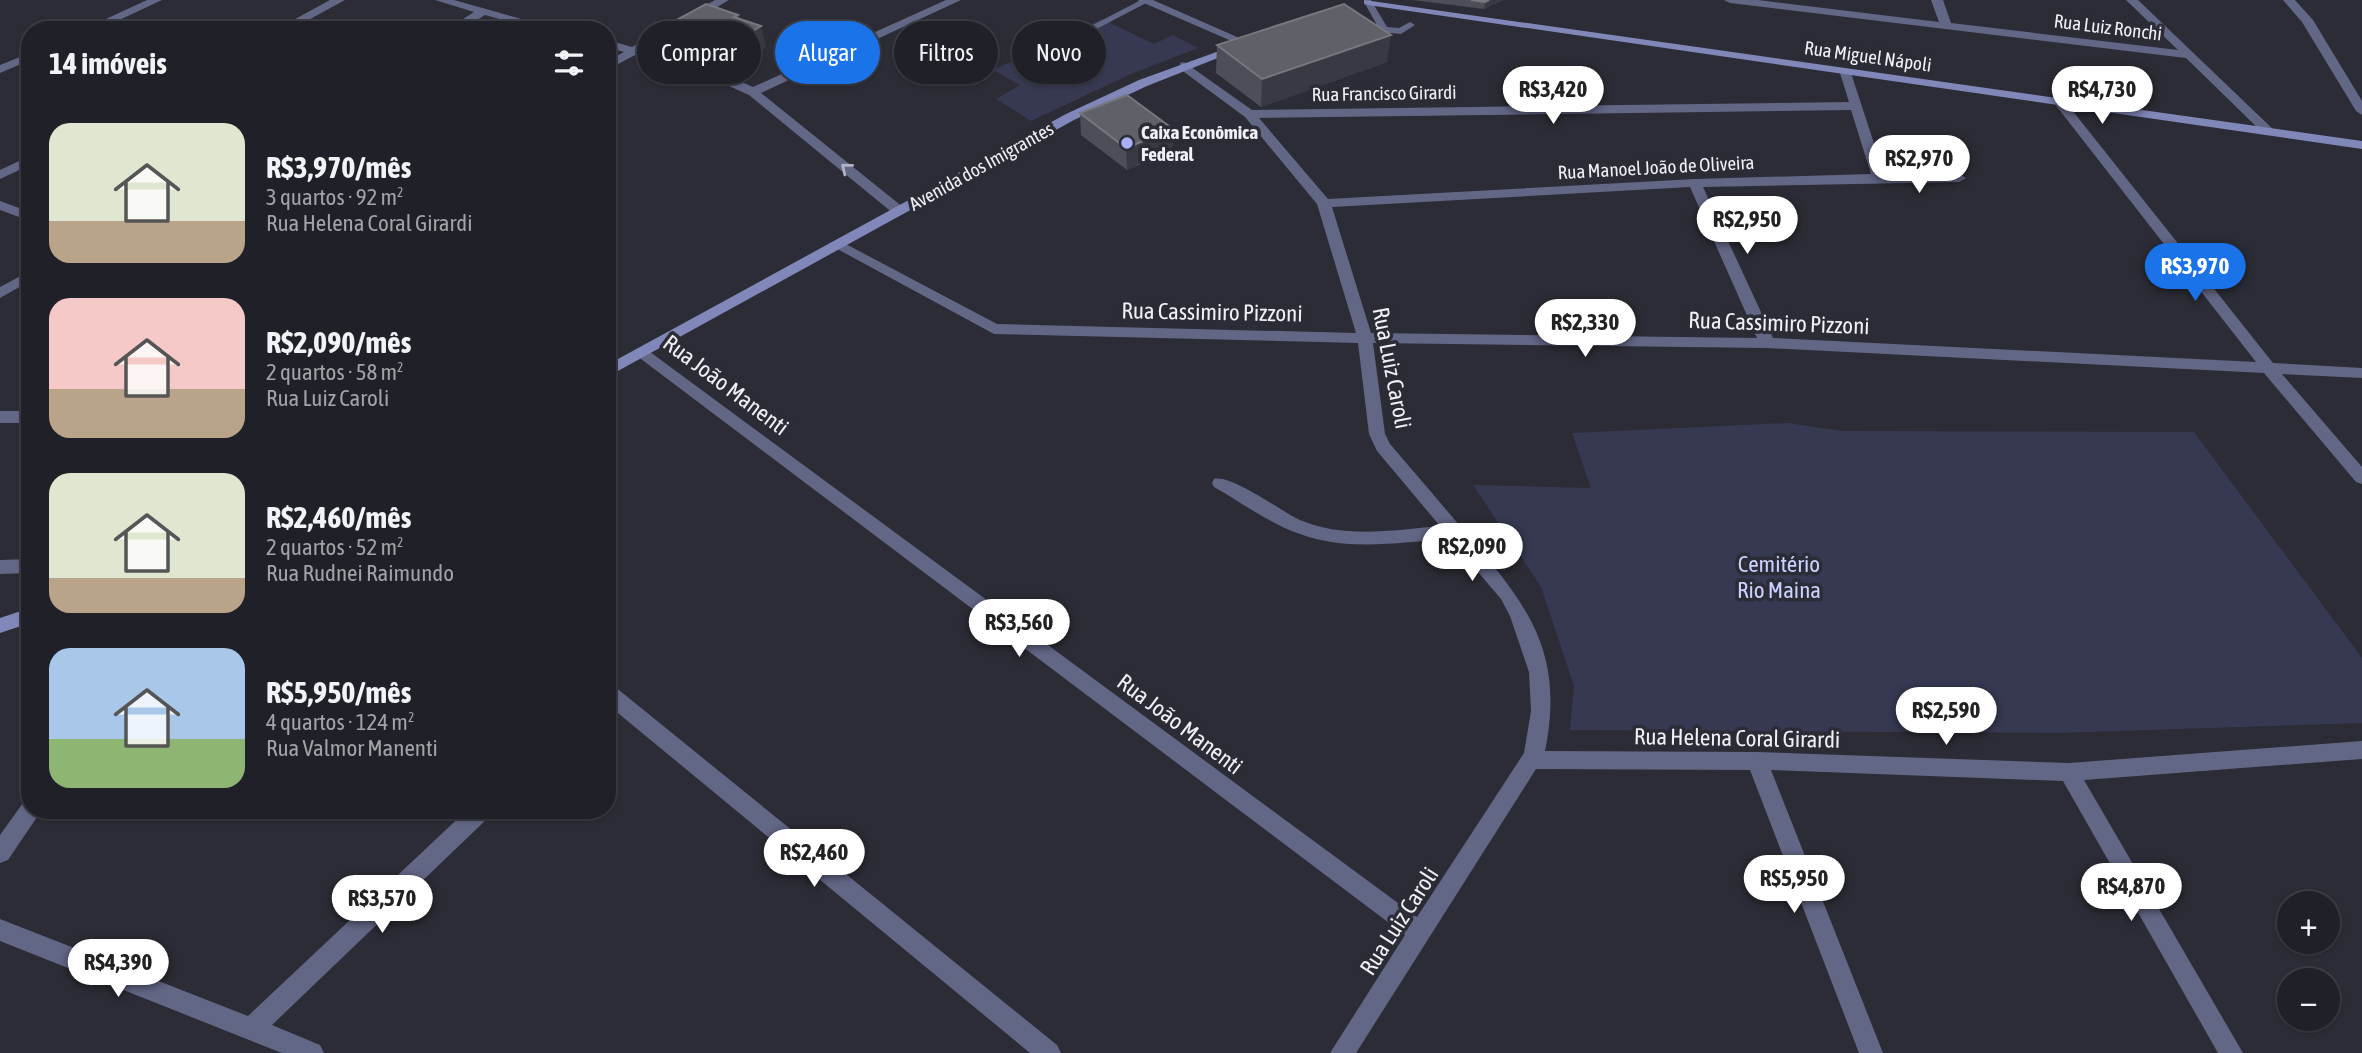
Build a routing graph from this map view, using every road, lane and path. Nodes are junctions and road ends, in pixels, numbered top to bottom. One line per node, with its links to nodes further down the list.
1 (156, 0): 14 (street)
2 (339, 0): 15 (street)
3 (441, 0): 13 (street)
4 (723, 0): 22 (street)
5 (955, 0): 29 (street)
6 (1730, 0): 19 (street, Rua Luiz Ronchi)
7 (1937, 0): 19 (street)
8 (2132, 0): 23 (street)
9 (2289, 0): 32 (street)
10 (1144, 1): 18 (lane); 26 (street, Avenida dos Imigrantes)
11 (1371, 1): 12 (street); 20 (lane); 28 (street, Rua Miguel Nápoli)
12 (1350, 8)
13 (484, 11): 16 (street); 17 (street)
14 (108, 21)
15 (298, 21)
16 (467, 21)
17 (521, 21)
18 (1106, 21)
19 (1946, 24): 23 (street, Rua Luiz Ronchi)
20 (1410, 25)
21 (616, 45): 22 (street)
22 (633, 50): 25 (street); 29 (street)
23 (2189, 55): 34 (street)
24 (21, 59): 27 (street)
25 (616, 60)
26 (1184, 66): 33 (street, Rua Luiz Caroli); 43 (street, Avenida dos Imigrantes)
27 (0, 69)
28 (1846, 73): 30 (street, Rua Miguel Nápoli); 31 (street)
29 (753, 92): 43 (street, one-way to 29)
30 (2060, 103): 34 (street, Rua Miguel Nápoli); 52 (street)
31 (1856, 106): 33 (street, Rua Francisco Girardi); 38 (street)
32 (2362, 111)
33 (1249, 114): 41 (street, Rua Luiz Caroli)
34 (2270, 132): 35 (street, Rua Miguel Nápoli)
35 (2362, 145)
36 (21, 164): 37 (street)
37 (0, 175)
38 (1880, 178): 39 (street, Rua Manoel João de Oliveira); 40 (street, Rua Manoel João de Oliveira)
39 (1959, 178)
40 (1695, 183): 41 (street, Rua Manoel João de Oliveira); 49 (street)
41 (1324, 203): 48 (street, Rua Luiz Caroli)
42 (0, 205): 44 (street)
43 (899, 211): 45 (street, Avenida dos Imigrantes)
44 (21, 213)
45 (837, 245): 48 (street, Rua Cassimiro Pizzoni); 50 (street, Avenida dos Imigrantes)
46 (21, 280): 47 (street)
47 (0, 293)
48 (1365, 338): 49 (street, Rua Cassimiro Pizzoni); 58 (street, Rua Luiz Caroli)
49 (1767, 343): 52 (street, Rua Cassimiro Pizzoni)
50 (641, 353): 51 (street, Avenida dos Imigrantes); 72 (street, Rua João Manenti)
51 (616, 367)
52 (2270, 370): 53 (street, Rua Cassimiro Pizzoni); 56 (street)
53 (2362, 373)
54 (0, 417): 55 (street)
55 (21, 417)
56 (2362, 478)
57 (1220, 483): 58 (street)
58 (1455, 532): 65 (street, Rua Luiz Caroli)
59 (0, 566): 60 (street)
60 (21, 566)
61 (21, 618): 62 (street)
62 (0, 626)
63 (616, 699): 75 (street)
64 (2362, 750): 67 (street, Rua Helena Coral Girardi)
65 (1530, 760): 66 (street, Rua Helena Coral Girardi); 72 (street, Rua Luiz Caroli)
66 (1757, 761): 67 (street, Rua Helena Coral Girardi); 77 (street)
67 (2068, 772): 78 (street)
68 (24, 819): 70 (street)
69 (473, 819): 73 (street)
70 (0, 853)
71 (0, 930): 73 (street)
72 (1420, 934): 76 (street, Rua Luiz Caroli)
73 (252, 1028): 74 (street)
74 (312, 1053)
75 (1049, 1053)
76 (1342, 1053)
77 (1871, 1053)
78 (2231, 1053)

